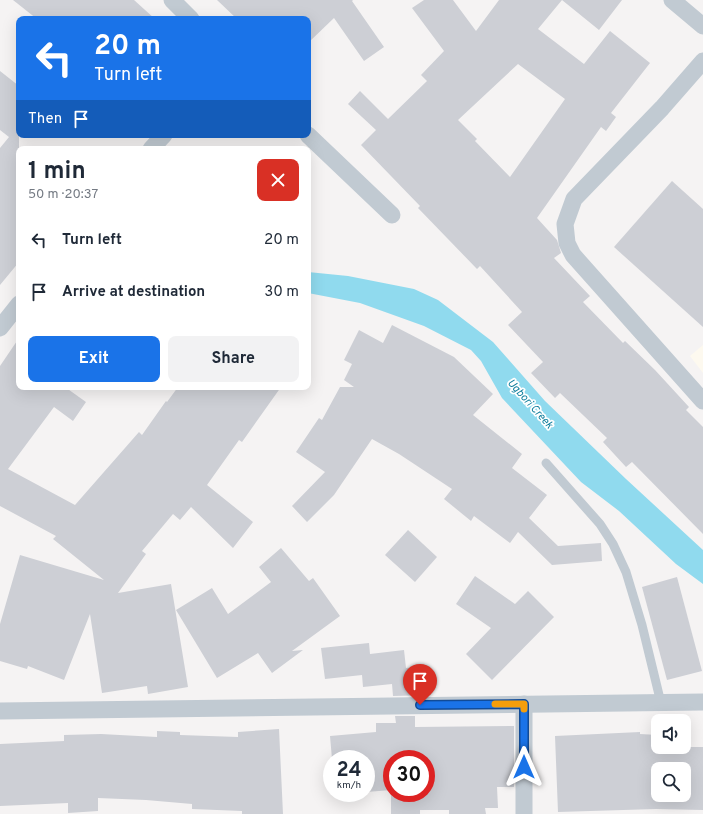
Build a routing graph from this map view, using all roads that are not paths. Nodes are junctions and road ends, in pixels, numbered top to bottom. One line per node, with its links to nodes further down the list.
1 (172, 0): 3 (street)
2 (672, 0): 4 (street)
3 (188, 16)
4 (703, 26)
5 (703, 61): 12 (street)
6 (161, 138): 8 (street)
7 (311, 138): 9 (street)
8 (154, 146)
9 (392, 215)
10 (16, 308): 11 (street)
11 (0, 328)
12 (703, 401)
13 (546, 463): 14 (lane)
14 (661, 702): 15 (street); 16 (street)
15 (703, 702)
16 (524, 704): 17 (street); 18 (street)
17 (0, 711)
18 (524, 814)

